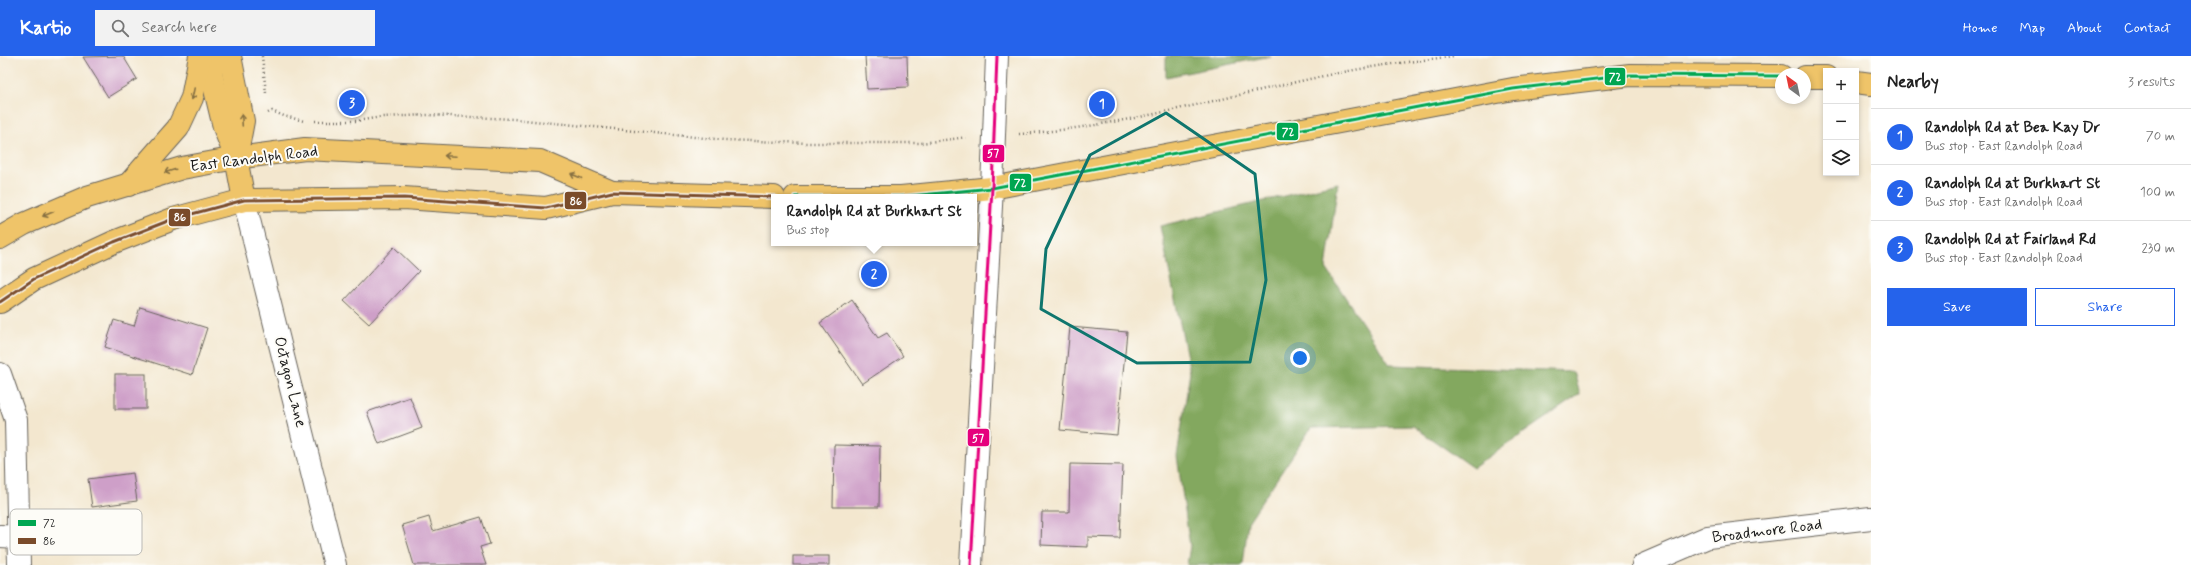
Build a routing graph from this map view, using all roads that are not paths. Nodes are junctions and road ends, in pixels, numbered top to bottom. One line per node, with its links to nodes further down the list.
1 (200, 56): 11 (main road, one-way to 11)
2 (210, 56): 10 (main road)
3 (230, 56): 10 (main road, one-way to 3)
4 (997, 56): 12 (street)
5 (1775, 76): 12 (main road)
6 (1811, 76): 7 (main road)
7 (1823, 77)
8 (1859, 82): 9 (main road)
9 (1871, 84)
10 (236, 158): 11 (main road, East Randolph Road, one-way to 11); 13 (main road, East Randolph Road, one-way to 10); 16 (main road)
11 (128, 184): 17 (main road, East Randolph Road, one-way to 17)
12 (992, 188): 14 (main road); 27 (street)
13 (612, 192): 15 (main road, East Randolph Road); 16 (main road, East Randolph Road)
14 (931, 194)
15 (771, 197)
16 (244, 200): 18 (main road, East Randolph Road); 26 (street, Octagon Lane)
17 (0, 238)
18 (0, 302)
19 (0, 374): 20 (street)
20 (11, 509)
21 (1871, 518): 28 (street, Broadmore Road)
22 (10, 519): 23 (street)
23 (9, 536)
24 (16, 555): 25 (street)
25 (19, 565)
26 (335, 565)
27 (971, 565)
28 (1643, 565)

